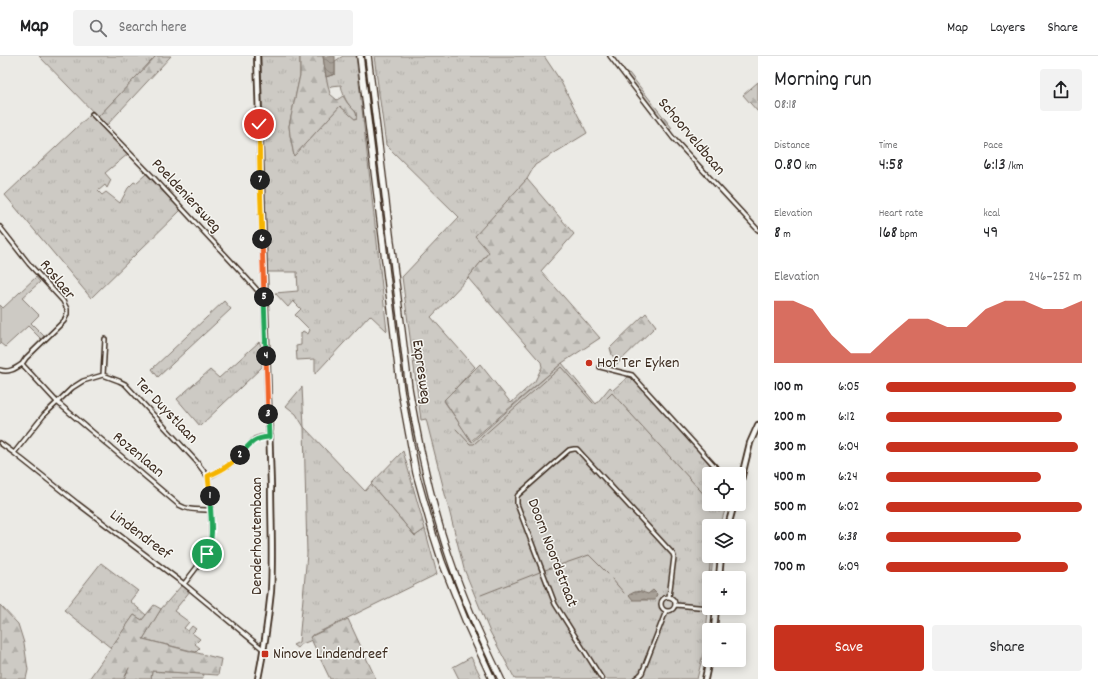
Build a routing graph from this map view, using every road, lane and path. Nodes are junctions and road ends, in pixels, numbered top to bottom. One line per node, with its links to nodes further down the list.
1 (257, 56): 8 (street, Denderhoutembaan)
2 (360, 56): 31 (highway, Expresweg)
3 (368, 56): 32 (highway, Expresweg)
4 (610, 56): 7 (street, Schoorveldbaan)
5 (92, 114): 8 (street, Poeldeniersweg)
6 (0, 227): 10 (street, Roslaer)
7 (758, 230)
8 (264, 294): 16 (street, Denderhoutembaan)
9 (105, 339): 13 (street)
10 (22, 364): 12 (street, Roslaer); 14 (street)
11 (600, 367): 19 (street)
12 (0, 370)
13 (103, 375): 14 (street); 21 (street, Ter Duystlaan)
14 (57, 402): 18 (street); 22 (street, Rozenlaan)
15 (758, 426): 20 (street)
16 (269, 437): 21 (street); 28 (street, Denderhoutembaan)
17 (0, 443): 18 (street, Lindendreef)
18 (14, 452): 23 (street, Lindendreef)
19 (716, 467)
20 (744, 467)
21 (208, 476): 22 (street)
22 (210, 510): 23 (street)
23 (184, 584): 28 (street, Lindendreef)
24 (670, 597): 25 (street); 27 (street); 33 (street, Doorn Noordstraat)
25 (676, 605): 26 (street); 27 (street)
26 (702, 607)
27 (666, 611): 34 (street)
28 (264, 650): 30 (street, Denderhoutembaan)
29 (708, 667): 35 (street)
30 (258, 679)
31 (492, 679)
32 (501, 679)
33 (602, 679)
34 (635, 679)
35 (705, 679)

